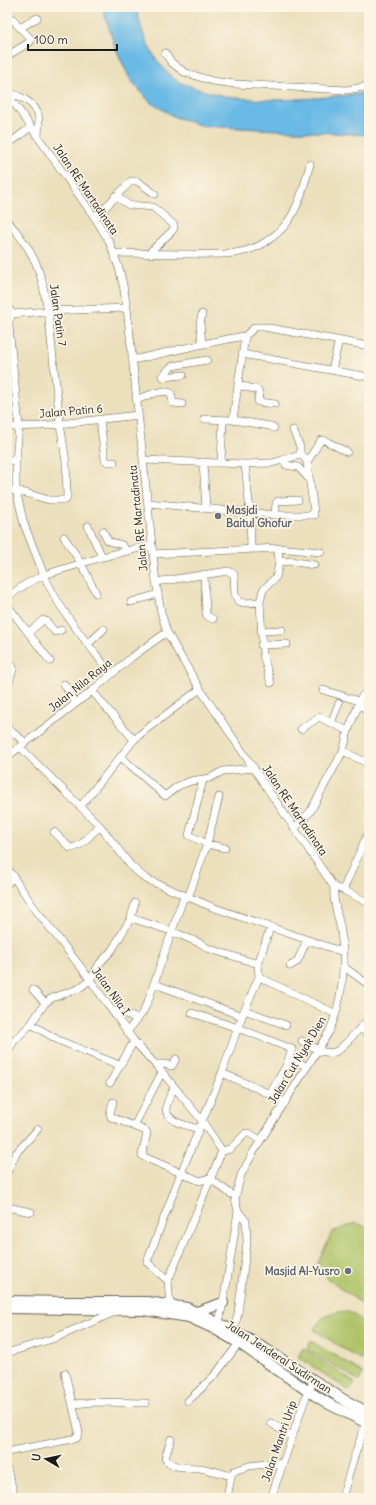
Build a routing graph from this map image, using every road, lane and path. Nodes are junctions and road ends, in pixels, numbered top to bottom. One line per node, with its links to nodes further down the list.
1 (38, 18): 3 (street)
2 (13, 19): 3 (street)
3 (20, 28): 5 (street)
4 (165, 52): 6 (street)
5 (7, 56)
6 (369, 86)
7 (7, 92): 8 (street, Jalan RE Martadinata); 9 (street)
8 (31, 128): 9 (street, Jalan RE Martadinata); 10 (street)
9 (38, 137): 14 (street, Jalan RE Martadinata)
10 (7, 145)
11 (310, 164): 17 (street)
12 (155, 194): 13 (street)
13 (115, 196): 14 (street); 17 (street)
14 (95, 218): 16 (street, Jalan RE Martadinata)
15 (7, 221): 20 (street, Jalan Patin 7)
16 (114, 253): 17 (street); 19 (street, Jalan RE Martadinata)
17 (149, 253)
18 (7, 306): 21 (street)
19 (127, 308): 20 (street); 29 (street, Jalan RE Martadinata)
20 (48, 311): 21 (street); 45 (street, Jalan Patin 7)
21 (12, 314): 35 (street)
22 (202, 314): 25 (street)
23 (245, 336): 24 (street); 25 (street); 28 (street)
24 (339, 340): 26 (street); 32 (street)
25 (202, 343): 27 (street)
26 (369, 346)
27 (184, 349): 29 (street); 31 (street)
28 (242, 354): 32 (street); 36 (street)
29 (132, 360): 37 (street, Jalan RE Martadinata)
30 (207, 360): 31 (street)
31 (188, 362): 33 (street)
32 (332, 370): 34 (street)
33 (183, 374)
34 (369, 377)
35 (10, 380): 47 (street)
36 (238, 385): 39 (street); 44 (street)
37 (136, 400): 38 (street); 40 (street, Jalan RE Martadinata)
38 (182, 404)
39 (275, 404)
40 (138, 416): 42 (street, Jalan Patin 6); 54 (street, Jalan RE Martadinata)
41 (204, 419): 43 (street)
42 (100, 420): 45 (street, Jalan Patin 6); 56 (street)
43 (223, 420): 44 (street); 58 (street)
44 (233, 420): 48 (street)
45 (60, 423): 47 (street, Jalan Patin 6); 62 (street, Jalan Patin 7)
46 (7, 426): 47 (street, Jalan Patin 6)
47 (19, 426): 55 (street)
48 (274, 428)
49 (293, 430): 51 (street)
50 (347, 452): 59 (street)
51 (300, 455): 52 (street); 59 (street)
52 (284, 459): 60 (street); 61 (street)
53 (7, 460): 55 (street)
54 (143, 460): 57 (street); 65 (street, Jalan RE Martadinata)
55 (16, 461): 62 (street)
56 (114, 462)
57 (203, 462): 58 (street); 66 (street)
58 (221, 462): 60 (street)
59 (307, 462): 61 (street)
60 (245, 464): 67 (street)
61 (310, 479): 68 (street)
62 (16, 490): 63 (street); 83 (street)
63 (7, 491)
64 (298, 500): 68 (street)
65 (148, 503): 66 (street); 72 (street, Jalan RE Martadinata)
66 (206, 508): 67 (street)
67 (250, 512): 68 (street); 74 (street)
68 (275, 515)
69 (88, 526): 78 (street)
70 (103, 531): 75 (street)
71 (64, 537): 80 (street)
72 (152, 545): 75 (street); 77 (street, Jalan RE Martadinata)
73 (278, 548): 74 (street); 76 (street); 79 (street)
74 (251, 549): 77 (street)
75 (126, 550): 78 (street)
76 (321, 552)
77 (153, 554): 84 (street, Jalan RE Martadinata)
78 (102, 557): 80 (street)
79 (279, 562): 81 (street); 89 (street)
80 (81, 563): 83 (street); 85 (street)
81 (314, 565)
82 (204, 574): 84 (street); 89 (street); 91 (street)
83 (44, 575): 87 (street); 98 (street)
84 (156, 582): 86 (street, Jalan RE Martadinata)
85 (96, 593)
86 (158, 594): 88 (street); 97 (street, Jalan RE Martadinata)
87 (7, 597)
88 (131, 602)
89 (260, 602): 95 (street)
90 (7, 605): 96 (street)
91 (213, 619)
92 (61, 630): 96 (street)
93 (104, 630): 98 (street)
94 (282, 630): 95 (street)
95 (261, 631): 100 (street)
96 (28, 632): 101 (street)
97 (167, 632): 103 (street, Jalan Nila Raya); 107 (street, Jalan RE Martadinata)
98 (88, 644): 103 (street)
99 (287, 644): 100 (street)
100 (261, 645): 104 (street)
101 (50, 661)
102 (7, 663): 106 (street)
103 (111, 674): 108 (street, Jalan Nila Raya)
104 (272, 683)
105 (64, 684): 111 (street)
106 (7, 687)
107 (200, 689): 119 (street); 125 (street, Jalan RE Martadinata)
108 (92, 690): 111 (street, Jalan Nila Raya); 119 (street)
109 (323, 690): 112 (street)
110 (369, 696): 112 (street)
111 (76, 703): 120 (street, Jalan Nila Raya)
112 (359, 703): 114 (street); 118 (street)
113 (339, 704): 115 (street)
114 (369, 710)
115 (331, 723): 117 (street); 118 (street)
116 (7, 728): 120 (street)
117 (301, 729)
118 (348, 731): 121 (street)
119 (134, 740): 123 (street)
120 (23, 745): 122 (street, Jalan Nila Raya); 128 (street)
121 (343, 751): 124 (street); 130 (street)
122 (7, 757)
123 (121, 757): 126 (street); 128 (street)
124 (369, 764)
125 (256, 771): 126 (street); 130 (street, Jalan RE Martadinata)
126 (202, 782): 133 (street)
127 (219, 796): 133 (street)
128 (80, 807): 129 (street)
129 (100, 826): 131 (street); 140 (street)
130 (295, 828): 138 (street, Jalan RE Martadinata)
131 (54, 832)
132 (369, 832): 139 (street)
133 (206, 844): 134 (street); 140 (street)
134 (226, 848)
135 (7, 868): 136 (street, Jalan Nila I)
136 (14, 876): 137 (street); 152 (street, Jalan Nila I)
137 (7, 884)
138 (334, 887): 139 (street); 147 (street, Jalan Cut Nyak Dien)
139 (343, 890): 142 (street)
140 (186, 897): 144 (street); 145 (street)
141 (136, 903): 143 (street)
142 (369, 903)
143 (130, 918): 145 (street); 152 (street)
144 (276, 930): 146 (street); 148 (street)
145 (171, 931): 148 (street); 153 (street)
146 (307, 940): 147 (street); 149 (street)
147 (343, 952): 150 (street, Jalan Cut Nyak Dien)
148 (258, 964): 151 (street)
149 (290, 966)
150 (344, 967): 154 (street); 160 (street, Jalan Cut Nyak Dien)
151 (263, 979): 159 (street); 160 (street)
152 (90, 980): 156 (street); 157 (street, Jalan Nila I)
153 (155, 984): 159 (street); 161 (street)
154 (369, 985)
155 (33, 990): 156 (street)
156 (45, 1003): 163 (street)
157 (112, 1011): 161 (street); 167 (street, Jalan Nila I)
158 (192, 1013): 166 (street)
159 (246, 1013): 164 (street); 166 (street)
160 (336, 1014): 171 (street, Jalan Cut Nyak Dien)
161 (138, 1019): 167 (street)
162 (369, 1019): 165 (street)
163 (31, 1024): 172 (street); 176 (street)
164 (286, 1025)
165 (361, 1028): 168 (street); 171 (street)
166 (241, 1029): 173 (street); 179 (street)
167 (127, 1032): 169 (street, Jalan Nila I)
168 (369, 1036)
169 (134, 1041): 175 (street, Jalan Nila I); 176 (street)
170 (302, 1041): 171 (street)
171 (318, 1051): 177 (street, Jalan Cut Nyak Dien)
172 (7, 1053)
173 (289, 1057): 177 (street); 182 (street)
174 (176, 1059): 175 (street)
175 (155, 1064): 178 (street, Jalan Nila I)
176 (120, 1065): 180 (street)
177 (307, 1067): 184 (street, Jalan Cut Nyak Dien)
178 (162, 1072): 181 (street, Jalan Nila I); 186 (street)
179 (224, 1074): 182 (street); 185 (street)
180 (110, 1083)
181 (174, 1087): 185 (street, Jalan Nila I); 188 (street)
182 (270, 1094): 184 (street)
183 (113, 1102): 186 (street)
184 (285, 1103): 189 (street, Jalan Cut Nyak Dien)
185 (204, 1123): 188 (street); 190 (street, Jalan Nila I)
186 (134, 1126): 192 (street)
187 (38, 1129): 191 (street)
188 (199, 1130): 192 (street)
189 (260, 1140): 190 (street); 196 (street, Jalan Cut Nyak Dien)
190 (222, 1151): 193 (street)
191 (7, 1173)
192 (182, 1174): 193 (street); 198 (street)
193 (211, 1179): 194 (street); 198 (street)
194 (231, 1194)
195 (7, 1207): 197 (street)
196 (238, 1211): 200 (street, Jalan Cut Nyak Dien); 207 (street, Jalan Cut Nyak Dien)
197 (32, 1212)
198 (168, 1281): 201 (street)
199 (7, 1301): 202 (highway, Jalan Jenderal Sudirman)
200 (223, 1303): 205 (highway); 206 (street, Jalan Cut Nyak Dien)
201 (170, 1305): 202 (highway, Jalan Jenderal Sudirman); 205 (highway, Jalan Jenderal Sudirman)
202 (143, 1306): 204 (highway, Jalan Jenderal Sudirman); 206 (highway, Jalan Jenderal Sudirman)
203 (7, 1308): 204 (highway, Jalan Jenderal Sudirman)
204 (119, 1311): 208 (street)
205 (197, 1312): 206 (highway, Jalan Jenderal Sudirman)
206 (217, 1326): 207 (highway, Jalan Jenderal Sudirman)
207 (235, 1337): 210 (highway, Jalan Jenderal Sudirman); 211 (highway, Jalan Jenderal Sudirman); 212 (street)
208 (7, 1353)
209 (65, 1373): 214 (street)
210 (314, 1381): 211 (street, Jalan Mantri Urip); 215 (highway, Jalan Jenderal Sudirman)
211 (308, 1391): 215 (highway, Jalan Jenderal Sudirman); 217 (street, Jalan Mantri Urip)
212 (188, 1401)
213 (146, 1403): 214 (street)
214 (73, 1404): 219 (street)
215 (368, 1420): 227 (street)
216 (270, 1422): 217 (street)
217 (292, 1437): 220 (street, Jalan Mantri Urip)
218 (171, 1440): 222 (street)
219 (7, 1452)
220 (283, 1462): 222 (street); 226 (street, Jalan Mantri Urip)
221 (7, 1469): 223 (street)
222 (231, 1476): 225 (street)
223 (8, 1480): 224 (street)
224 (14, 1498)
225 (227, 1498)
226 (271, 1498)
227 (342, 1498)

